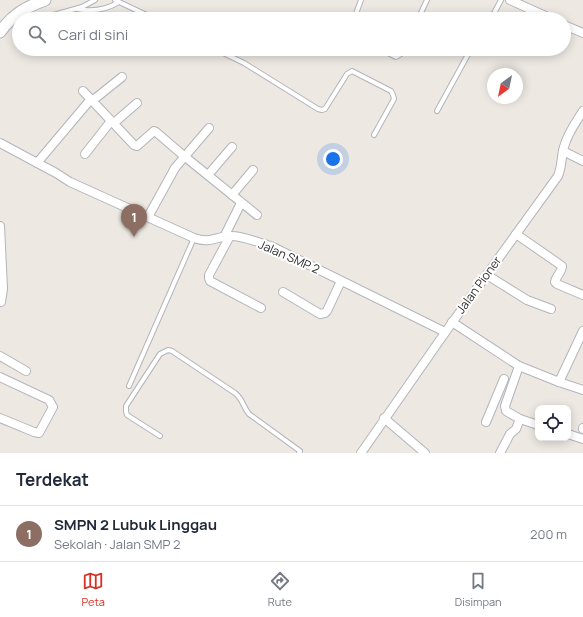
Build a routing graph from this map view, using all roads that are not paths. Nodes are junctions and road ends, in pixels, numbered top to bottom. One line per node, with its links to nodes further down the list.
1 (45, 0): 9 (main road)
2 (95, 0): 8 (lane)
3 (361, 0): 12 (lane)
4 (427, 0): 13 (lane)
5 (501, 0): 14 (lane)
6 (510, 0): 15 (street)
7 (117, 1): 8 (lane); 11 (lane)
8 (75, 9): 10 (lane)
9 (21, 12)
10 (64, 12)
11 (140, 12)
12 (357, 12)
13 (421, 12)
14 (494, 12)
15 (537, 12)
16 (12, 18): 18 (main road)
17 (571, 28): 19 (street)
18 (0, 32)
19 (583, 33)
20 (230, 56): 30 (lane)
21 (467, 56): 26 (lane)
22 (122, 77): 24 (street)
23 (83, 91): 24 (street)
24 (91, 100): 28 (street); 37 (street)
25 (137, 103): 28 (street)
26 (437, 111)
27 (583, 111): 33 (street, Jalan Pioner)
28 (113, 122): 34 (street); 35 (street)
29 (209, 128): 35 (street)
30 (374, 135)
31 (0, 143): 37 (street, Jalan SMP 2)
32 (232, 147): 39 (street)
33 (563, 151): 36 (street); 46 (street, Jalan Pioner)
34 (85, 154)
35 (184, 156): 39 (street); 43 (street)
36 (583, 161)
37 (37, 163): 43 (street, Jalan SMP 2)
38 (253, 170): 40 (street)
39 (208, 175): 40 (street)
40 (232, 195): 41 (street)
41 (241, 203): 42 (street); 47 (street)
42 (256, 215)
43 (148, 217): 48 (street, Jalan SMP 2)
44 (0, 226): 45 (street)
45 (0, 230): 53 (street)
46 (516, 234): 49 (street, Jalan Pioner); 52 (street)
47 (227, 237): 48 (street, Jalan SMP 2); 50 (street, Jalan SMP 2); 54 (street)
48 (194, 238): 65 (lane)
49 (487, 274): 55 (street); 56 (street, Jalan Pioner)
50 (342, 281): 51 (street); 58 (street, Jalan SMP 2)
51 (282, 292)
52 (583, 295)
53 (0, 303)
54 (261, 308)
55 (551, 309)
56 (452, 322): 58 (street, Jalan Pioner); 60 (street)
57 (583, 331): 64 (street)
58 (445, 332): 70 (street, Jalan Pioner)
59 (0, 356): 61 (street)
60 (519, 366): 64 (street); 68 (street)
61 (26, 371)
62 (0, 377): 69 (street)
63 (504, 379): 67 (street)
64 (559, 382): 66 (street)
65 (129, 386)
66 (583, 390)
67 (494, 403): 68 (street); 72 (street)
68 (505, 406): 71 (street)
69 (0, 418)
70 (384, 418): 77 (street); 79 (street, Jalan Pioner)
71 (520, 419): 73 (street); 80 (street)
72 (486, 422)
73 (535, 424)
74 (571, 435): 76 (street)
75 (160, 436): 78 (lane)
76 (583, 438)
77 (420, 451)
78 (300, 452)
79 (361, 453)
80 (500, 453)

